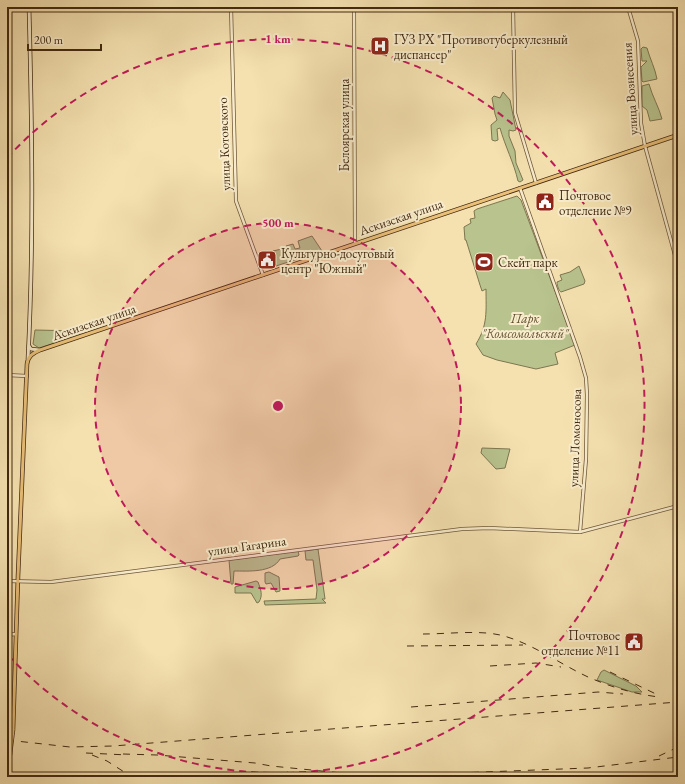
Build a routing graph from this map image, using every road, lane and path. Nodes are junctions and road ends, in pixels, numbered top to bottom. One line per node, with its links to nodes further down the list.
1 (29, 7): 13 (main road)
2 (231, 7): 12 (street, улица Котовского)
3 (354, 7): 10 (street, Белоярская улица)
4 (513, 7): 8 (street)
5 (628, 7): 7 (street, улица Вознесения)
6 (678, 135): 7 (main road, Аскизская улица)
7 (645, 146): 8 (main road, Аскизская улица); 11 (street, улица Вознесения)
8 (536, 183): 9 (main road, Аскизская улица)
9 (520, 188): 10 (main road, Аскизская улица); 19 (street, улица Ломоносова)
10 (355, 243): 12 (main road, Аскизская улица)
11 (678, 266)
12 (263, 275): 14 (main road, Аскизская улица)
13 (28, 346): 14 (main road); 15 (main road)
14 (40, 350): 15 (main road)
15 (28, 360): 17 (main road)
16 (7, 375): 17 (street)
17 (27, 376): 21 (main road)
18 (678, 506): 19 (street, улица Гагарина)
19 (580, 532): 21 (street, улица Гагарина)
20 (7, 581): 21 (street, улица Гагарина)
21 (17, 582): 22 (main road)
22 (16, 634): 23 (street); 24 (main road, bridge)
23 (7, 635)
24 (7, 777)

